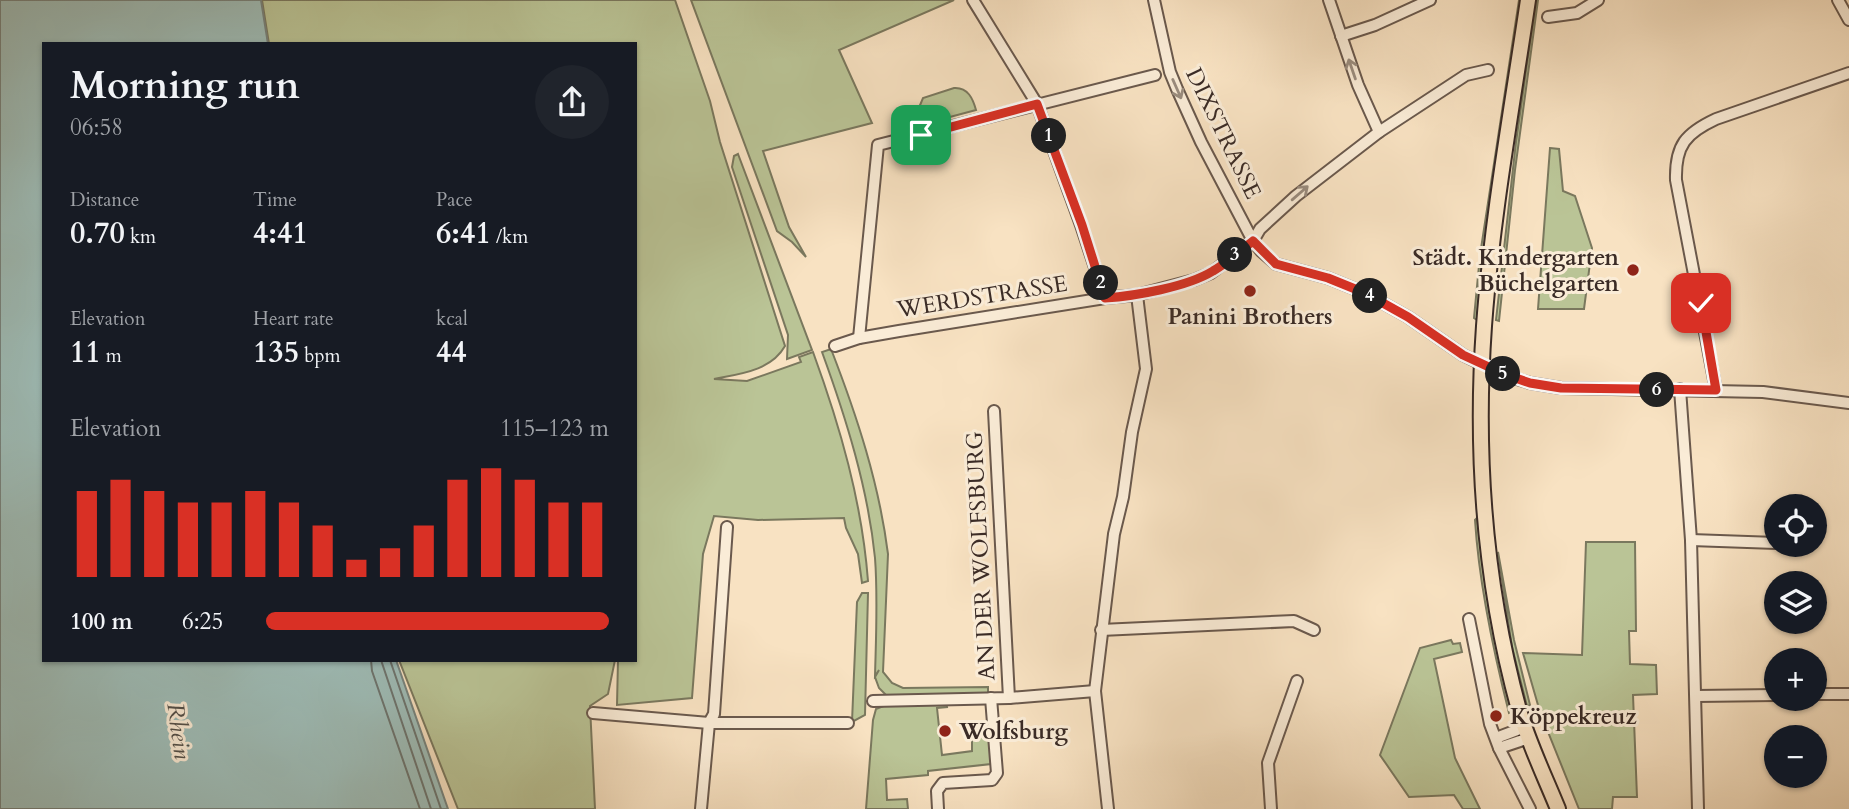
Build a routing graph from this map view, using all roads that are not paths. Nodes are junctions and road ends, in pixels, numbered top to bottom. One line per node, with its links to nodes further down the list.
1 (973, 0): 14 (street)
2 (1154, 0): 16 (street, DIXSTRASSE, one-way to 16)
3 (1329, 0): 10 (street)
4 (1430, 0): 10 (street)
5 (1528, 0): 21 (main road)
6 (1598, 0): 8 (street)
7 (1839, 0): 9 (street)
8 (1548, 17)
9 (1849, 20)
10 (1341, 36): 15 (street, one-way to 10)
11 (1488, 70): 15 (street, WERDSTRASSE)
12 (1849, 73): 23 (street)
13 (1156, 75): 14 (street)
14 (1037, 104): 18 (street); 19 (street)
15 (1379, 131): 16 (street, WERDSTRASSE, one-way to 15)
16 (1253, 241): 17 (street, WERDSTRASSE); 21 (street, DIXSTRASSE)
17 (1136, 295): 18 (street, WERDSTRASSE); 30 (street)
18 (1105, 298): 19 (street, WERDSTRASSE)
19 (859, 338): 20 (street, WERDSTRASSE)
20 (835, 346)
21 (1482, 364): 22 (street, DIXSTRASSE); 44 (main road)
22 (1680, 390): 23 (street, DIXSTRASSE); 27 (street)
23 (1716, 390): 24 (street, DIXSTRASSE)
24 (1849, 403)
25 (994, 411): 39 (street, AN DER WOLFSBURG)
26 (727, 527): 42 (street)
27 (1691, 540): 28 (street); 37 (street)
28 (1764, 542)
29 (1469, 618): 45 (street)
30 (1101, 630): 31 (street); 33 (street)
31 (1314, 630)
32 (1297, 681): 49 (street)
33 (1095, 691): 39 (street, AN DER WOLFSBURG); 48 (street)
34 (1827, 694): 35 (street)
35 (1849, 694)
36 (1764, 695): 37 (street)
37 (1696, 696): 52 (street)
38 (991, 698): 39 (street, AN DER WOLFSBURG); 40 (street, AN DER WOLFSBURG); 47 (street)
39 (1009, 698)
40 (873, 701)
41 (593, 713): 42 (street)
42 (709, 723): 43 (street); 46 (street)
43 (848, 723)
44 (1527, 732): 45 (street); 51 (main road)
45 (1497, 743): 50 (street)
46 (701, 809)
47 (938, 809)
48 (1108, 809)
49 (1271, 809)
50 (1530, 809)
51 (1558, 809)
52 (1698, 809)

